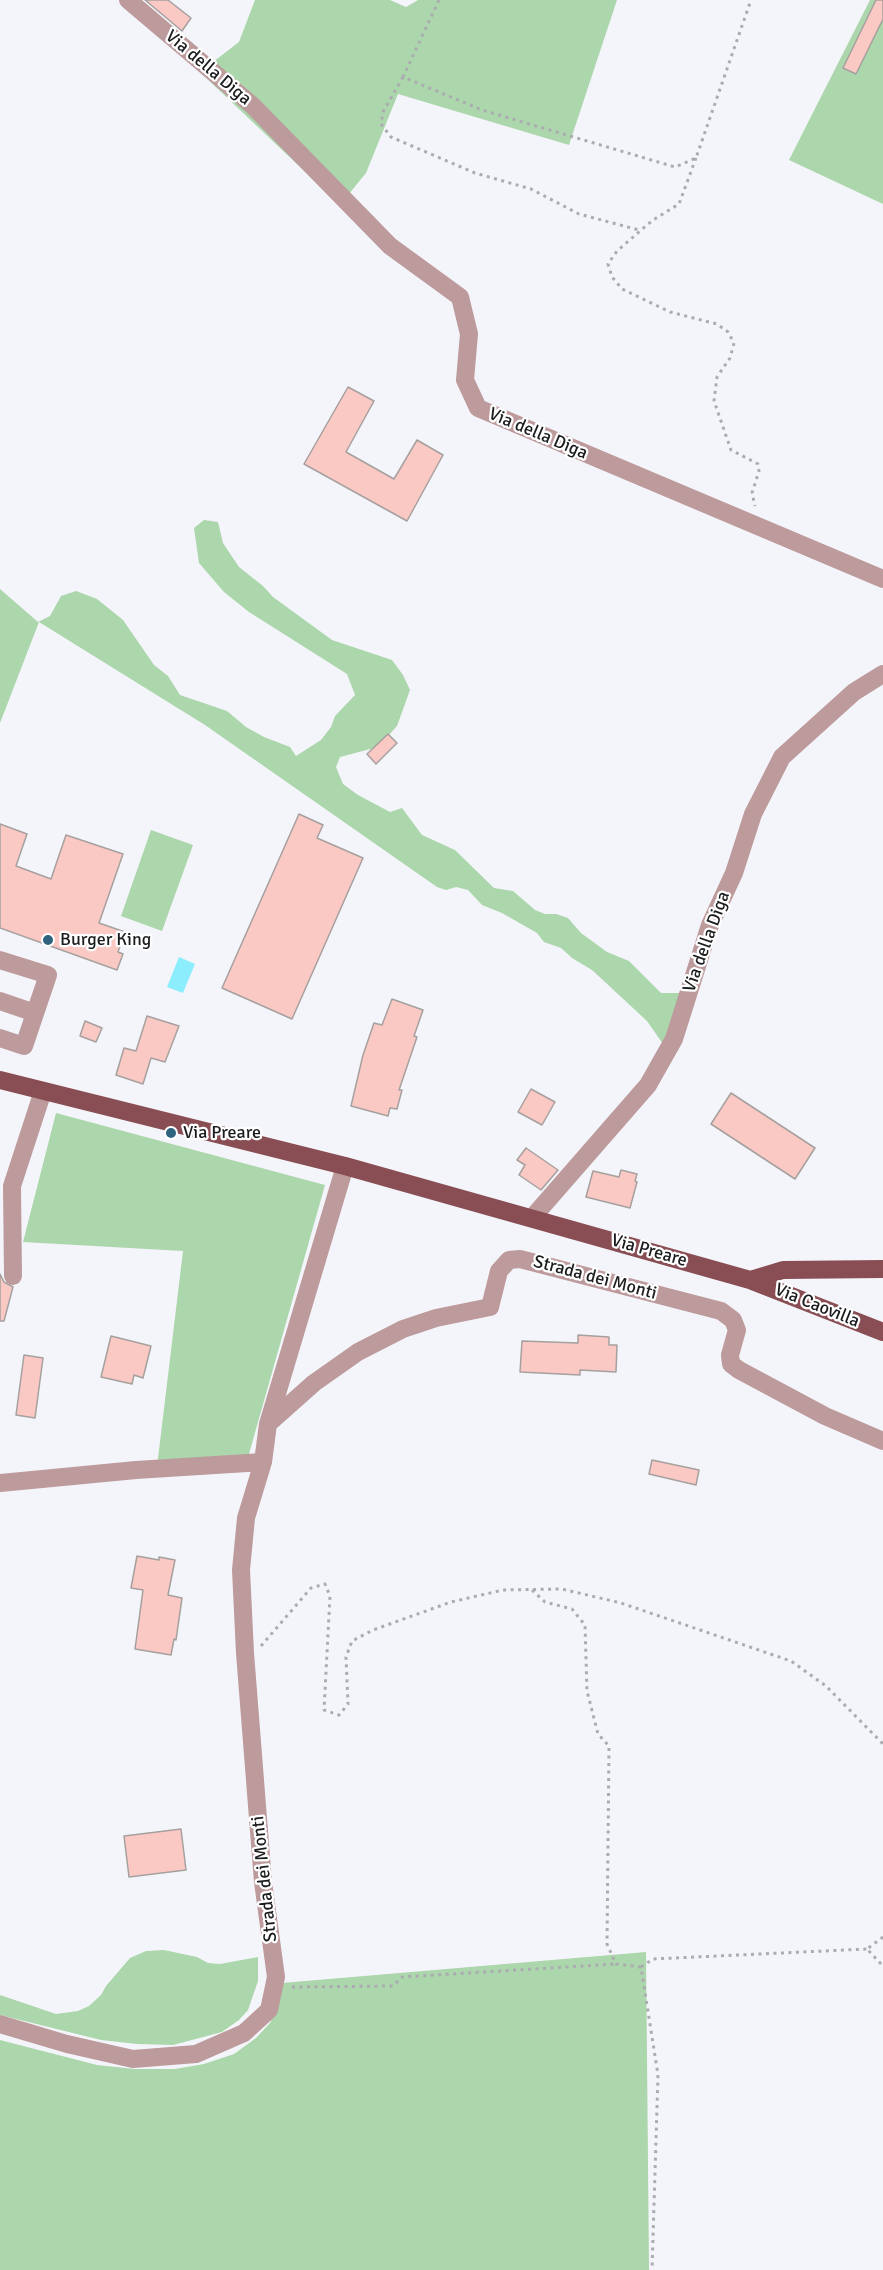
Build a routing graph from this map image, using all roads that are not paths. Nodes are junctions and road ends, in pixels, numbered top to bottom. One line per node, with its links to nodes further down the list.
1 (128, 0): 2 (street, Via della Diga)
2 (883, 579)
3 (883, 674): 11 (street, Via della Diga)
4 (0, 960): 6 (street)
5 (0, 1001): 6 (street)
6 (35, 1013): 7 (street)
7 (0, 1038)
8 (0, 1080): 9 (main road, Via Preare)
9 (42, 1091): 10 (main road, Via Preare); 13 (street)
10 (345, 1166): 11 (main road, Via Preare); 16 (street, Strada dei Monti)
11 (532, 1218): 14 (main road, Via Preare)
12 (883, 1269): 14 (main road)
13 (12, 1276)
14 (750, 1280): 15 (main road, Via Caovilla)
15 (883, 1332)
16 (268, 1424): 17 (street, Strada dei Monti); 18 (street, Strada dei Monti)
17 (883, 1442)
18 (263, 1462): 19 (street); 20 (street, Strada dei Monti)
19 (0, 1483)
20 (0, 2024)

